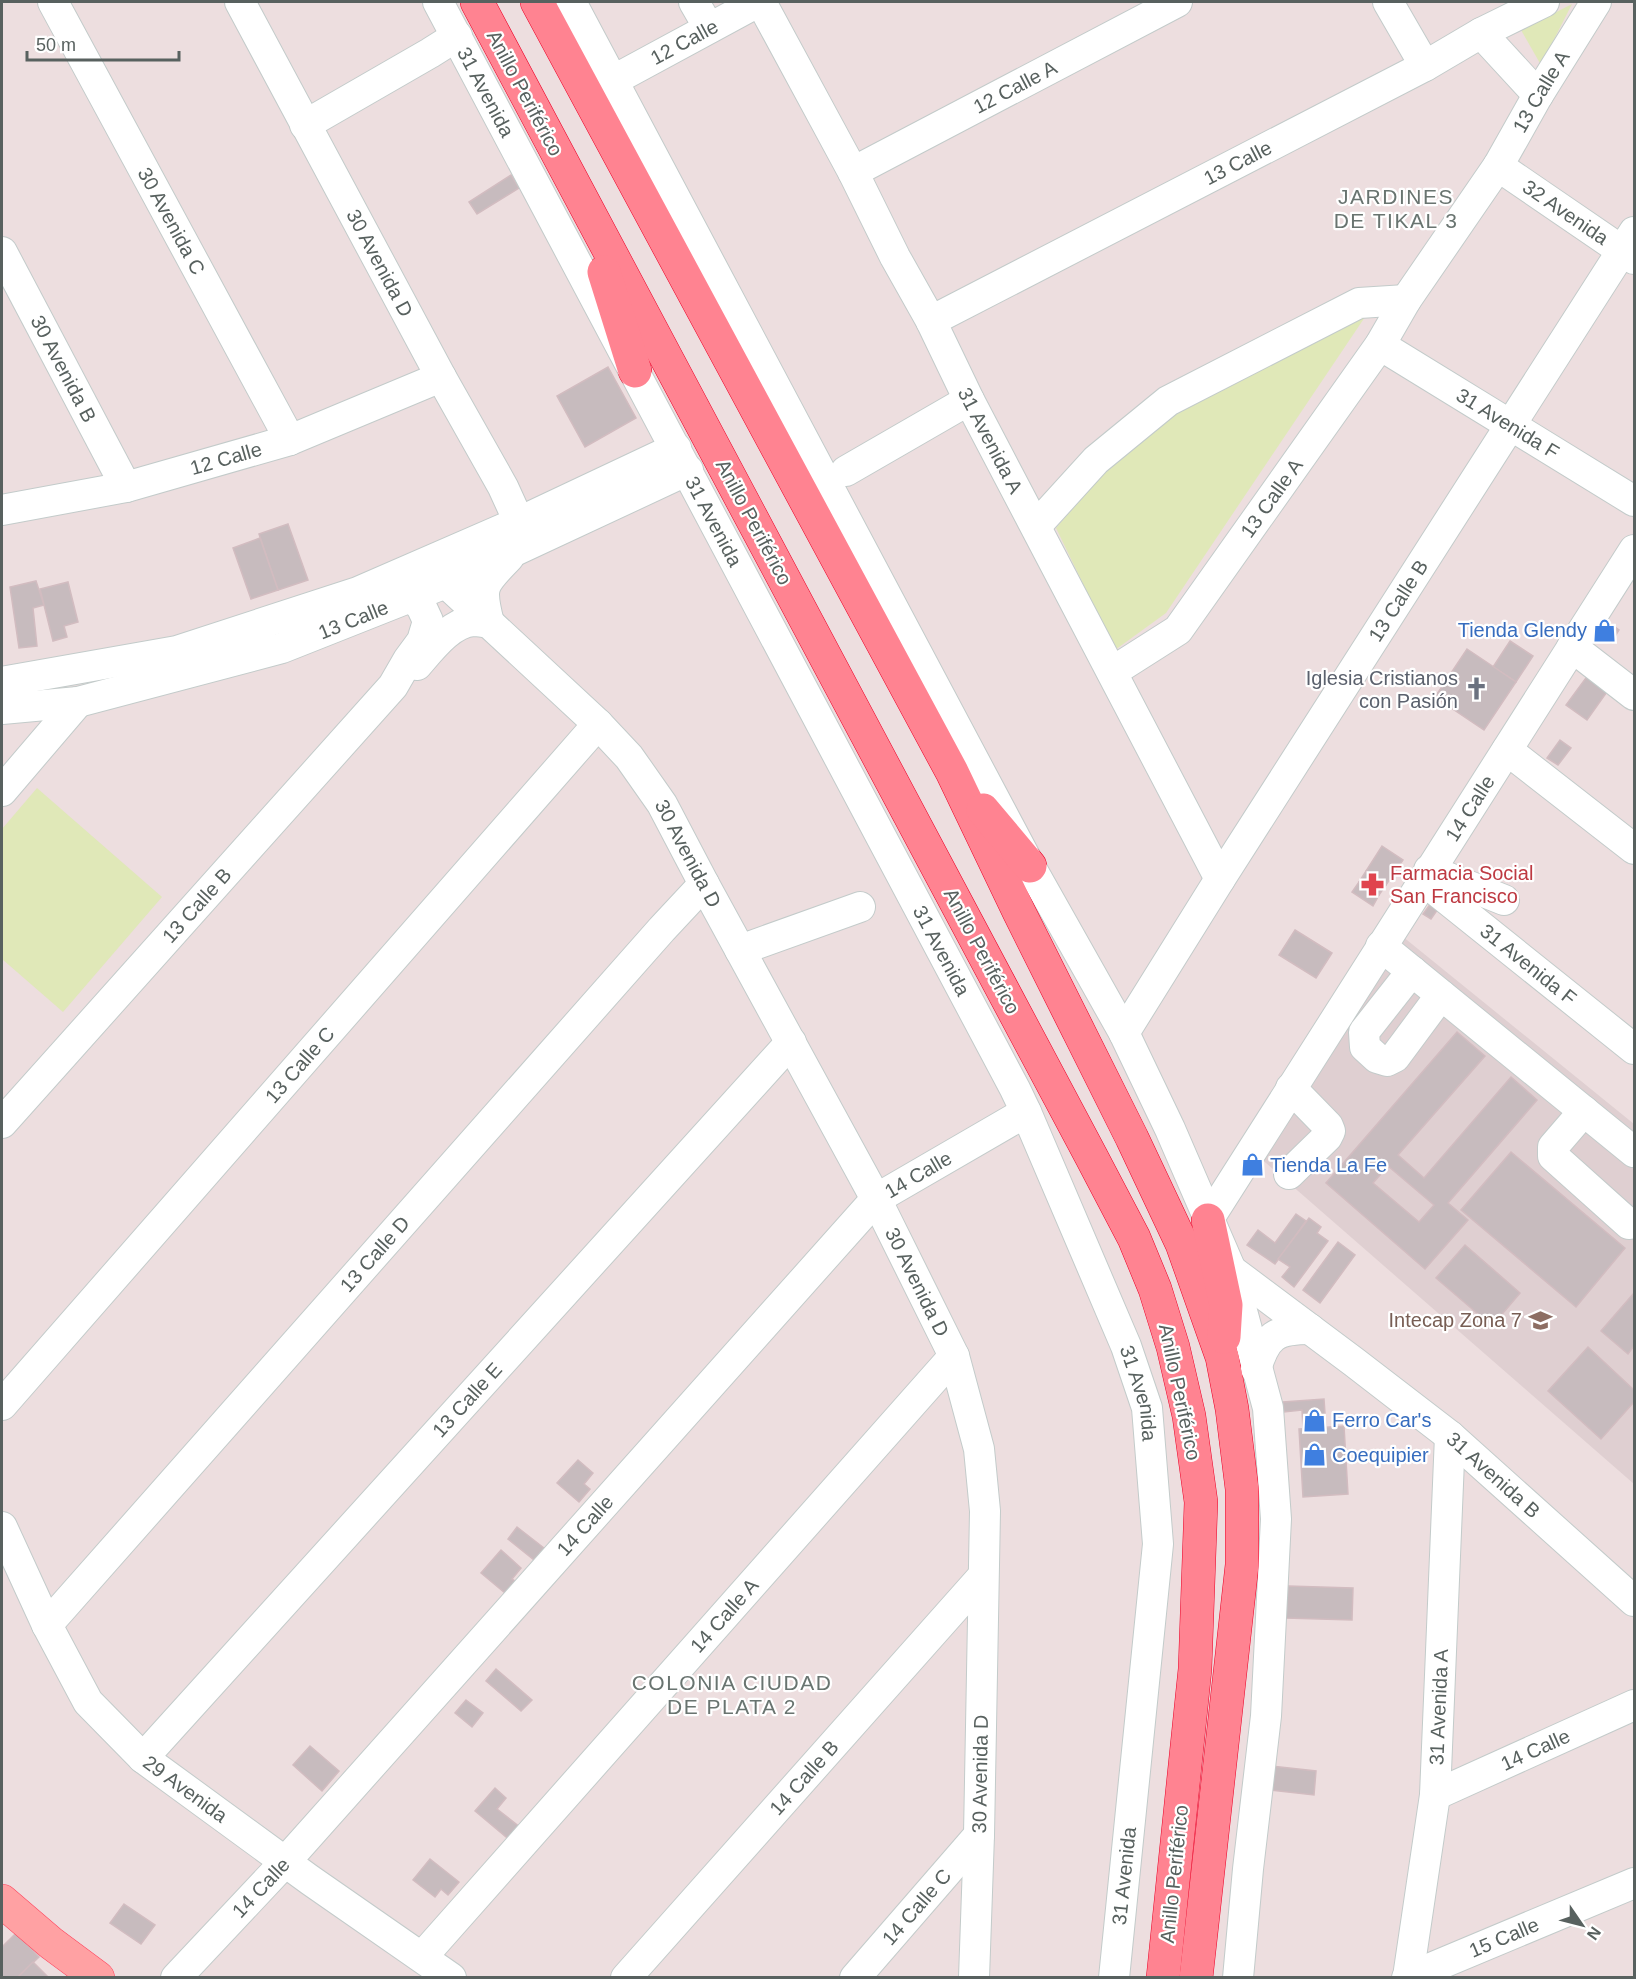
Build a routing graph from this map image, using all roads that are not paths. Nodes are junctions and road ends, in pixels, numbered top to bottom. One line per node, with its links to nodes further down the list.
1 (52, 2): 32 (street, 30 Avenida C)
2 (240, 2): 19 (street, 30 Avenida D)
3 (438, 2): 15 (street, 31 Avenida)
4 (477, 2): 22 (highway, Anillo Periférico)
5 (537, 2): 54 (highway, Anillo Periférico)
6 (571, 2): 17 (street)
7 (694, 2): 13 (street)
8 (760, 2): 13 (street, 12 Calle); 21 (street, 31 Avenida A)
9 (1177, 2): 21 (street, 12 Calle A)
10 (1388, 2): 16 (street)
11 (1544, 2): 14 (street, 13 Calle)
12 (1596, 2): 18 (street, 13 Calle A)
13 (709, 28): 17 (street, 12 Calle)
14 (1481, 33): 16 (street, 13 Calle); 18 (street)
15 (457, 36): 19 (street); 28 (street, 31 Avenida)
16 (1425, 66): 26 (street, 13 Calle)
17 (612, 81): 57 (street)
18 (1538, 95): 20 (street, 13 Calle A)
19 (305, 125): 29 (street, 30 Avenida D)
20 (1498, 166): 23 (street, 32 Avenida); 25 (street, 13 Calle A)
21 (853, 172): 26 (street, 31 Avenida A)
22 (580, 196): 28 (highway); 105 (highway, Anillo Periférico)
23 (1630, 247): 31 (street, 13 Calle B)
24 (5, 269): 35 (street, 30 Avenida B)
25 (1406, 300): 27 (street, 13 Calle A); 39 (street)
26 (931, 321): 30 (street, 31 Avenida A)
27 (1380, 345): 31 (street, 31 Avenida F); 46 (street, 13 Calle A)
28 (635, 371): 33 (street, 31 Avenida)
29 (441, 377): 32 (street, 12 Calle); 38 (street, 30 Avenida D)
30 (969, 400): 34 (street); 39 (street, 31 Avenida A)
31 (1511, 424): 36 (street, 31 Avenida F); 59 (street, 13 Calle B)
32 (290, 440): 35 (street, 12 Calle)
33 (682, 459): 38 (street, 13 Calle); 41 (street, 13 Calle); 72 (street, 31 Avenida)
34 (846, 471)
35 (126, 487): 37 (street, 12 Calle)
36 (1635, 501)
37 (2, 510)
38 (519, 522): 47 (street, 13 Calle)
39 (1036, 526): 46 (street, 31 Avenida A)
40 (1635, 550): 45 (street, 14 Calle)
41 (513, 552): 42 (street, 13 Calle); 44 (street)
42 (446, 583): 43 (street, 13 Calle); 44 (street, 30 Avenida D)
43 (413, 596): 48 (street, 13 Calle B); 50 (street, 13 Calle)
44 (489, 623): 48 (street, 13 Calle B); 52 (street, 30 Avenida D)
45 (1572, 647): 49 (street); 53 (street, 14 Calle)
46 (1112, 672): 59 (street, 31 Avenida A)
47 (2, 682)
48 (393, 686): 73 (street, 13 Calle B)
49 (1635, 695)
50 (78, 702): 51 (street, 13 Calle); 55 (street)
51 (2, 709)
52 (598, 724): 60 (street, 30 Avenida D); 84 (street, 13 Calle C)
53 (1507, 750): 56 (street); 58 (street, 14 Calle)
54 (952, 772): 57 (highway); 82 (highway, Anillo Periférico)
55 (2, 791)
56 (1635, 849)
57 (1030, 866): 67 (street)
58 (1426, 875): 61 (street); 63 (street, 14 Calle); 69 (street, 31 Avenida F)
59 (1220, 879): 67 (street, 13 Calle B)
60 (704, 884): 64 (street, 30 Avenida D); 89 (street, 13 Calle D)
61 (1504, 900)
62 (860, 907): 64 (street)
63 (1381, 946): 65 (street); 70 (street, 14 Calle)
64 (740, 950): 68 (street, 30 Avenida D)
65 (1412, 971): 66 (street); 66 (street)
66 (1441, 995): 71 (street)
67 (1124, 1033): 77 (street)
68 (791, 1042): 76 (street, 30 Avenida D); 91 (street, 13 Calle E)
69 (1635, 1049)
70 (1291, 1088): 75 (street); 77 (street, 14 Calle)
71 (1584, 1111): 74 (street); 78 (street)
72 (1026, 1112): 76 (street, 14 Calle); 104 (street, 31 Avenida)
73 (2, 1123)
74 (1635, 1152)
75 (1289, 1174)
76 (876, 1199): 81 (street, 30 Avenida D); 94 (street, 14 Calle)
77 (1208, 1220): 79 (street); 82 (highway)
78 (1629, 1224)
79 (1231, 1270): 80 (street, 31 Avenida B); 83 (street)
80 (1310, 1329): 83 (street); 85 (street, 31 Avenida B)
81 (954, 1356): 87 (street, 30 Avenida D); 97 (street, 14 Calle A)
82 (1222, 1357): 106 (highway, Anillo Periférico)
83 (1256, 1369): 107 (street)
84 (2, 1405)
85 (1450, 1436): 88 (street, 31 Avenida B); 92 (street, 31 Avenida A)
86 (2, 1527): 89 (street, 29 Avenida)
87 (982, 1576): 93 (street, 30 Avenida D); 101 (street, 14 Calle B)
88 (1635, 1601)
89 (47, 1625): 91 (street, 29 Avenida)
90 (1635, 1705): 92 (street, 14 Calle)
91 (143, 1758): 94 (street, 29 Avenida)
92 (1435, 1795): 108 (street, 31 Avenida A)
93 (979, 1835): 102 (street, 14 Calle C); 103 (street, 30 Avenida D)
94 (285, 1862): 97 (street, 29 Avenida); 99 (street, 14 Calle)
95 (1635, 1883): 108 (street, 15 Calle)
96 (2, 1901): 98 (main road)
97 (422, 1957): 100 (street, 29 Avenida)
98 (98, 1977)
99 (176, 1977)
100 (451, 1977)
101 (626, 1977)
102 (855, 1977)
103 (974, 1977)
104 (1114, 1977)
105 (1163, 1977)
106 (1196, 1977)
107 (1238, 1977)
108 (1407, 1977)

